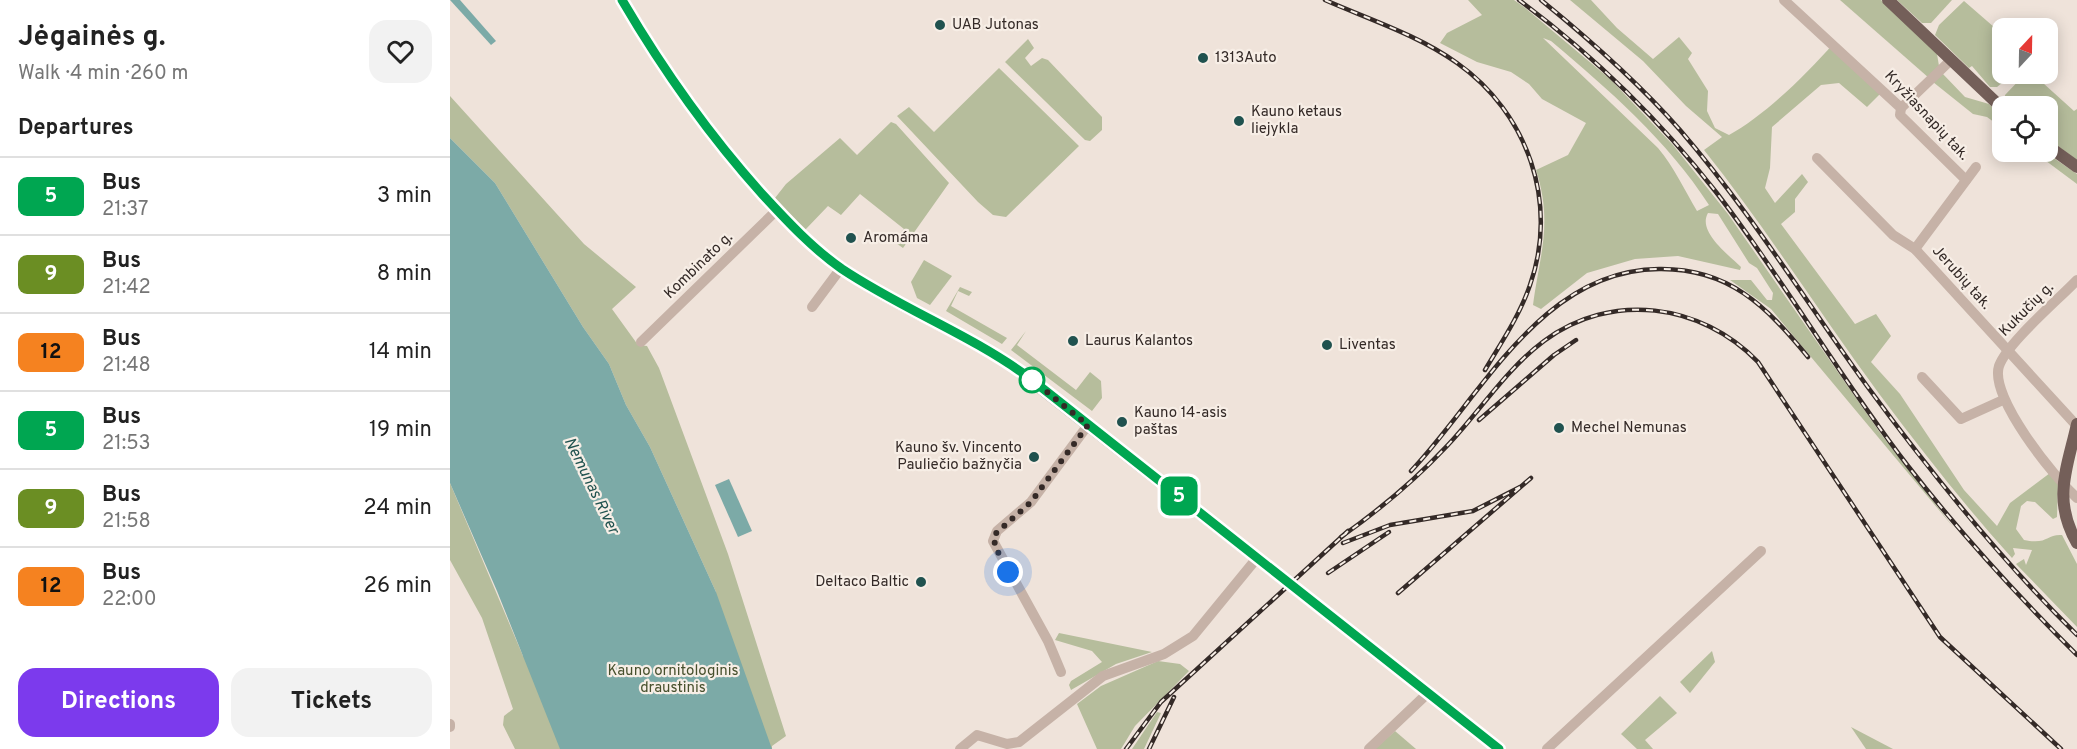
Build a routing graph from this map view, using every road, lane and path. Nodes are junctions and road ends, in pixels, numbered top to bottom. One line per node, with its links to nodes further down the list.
1 (622, 0): 12 (main road)
2 (1784, 0): 6 (street, Kryžiasnapių tak.)
3 (1888, 0): 4 (main road)
4 (1951, 60): 5 (main road); 6 (street)
5 (1992, 99)
6 (1901, 108): 11 (street, Kryžiasnapių tak.)
7 (2058, 153): 10 (main road)
8 (1817, 158): 13 (street, Jerubių tak.)
9 (1976, 167): 11 (street)
10 (2077, 167)
11 (1966, 180): 13 (street)
12 (777, 210): 14 (main road); 17 (street, Kombinato g.)
13 (1915, 249): 18 (street, Jerubių tak.)
14 (841, 268): 16 (street); 21 (main road)
15 (2077, 280): 18 (street, Kukučių g.)
16 (812, 307)
17 (641, 342)
18 (2007, 352): 20 (street, Kukučių g.); 22 (street, Jerubių tak.)
19 (1922, 377): 20 (street)
20 (2003, 400): 23 (street, Kukučių g.)
21 (1088, 425): 27 (main road); 28 (street)
22 (2077, 425): 23 (main road)
23 (2064, 486): 24 (street, Kukučių g.); 25 (main road)
24 (2077, 498)
25 (2077, 543)
26 (1761, 551): 33 (street)
27 (1257, 558): 29 (main road); 30 (street)
28 (1061, 672)
29 (1428, 693): 31 (street); 32 (main road)
30 (960, 749)
31 (1369, 749)
32 (1499, 749)
33 (1547, 749)

